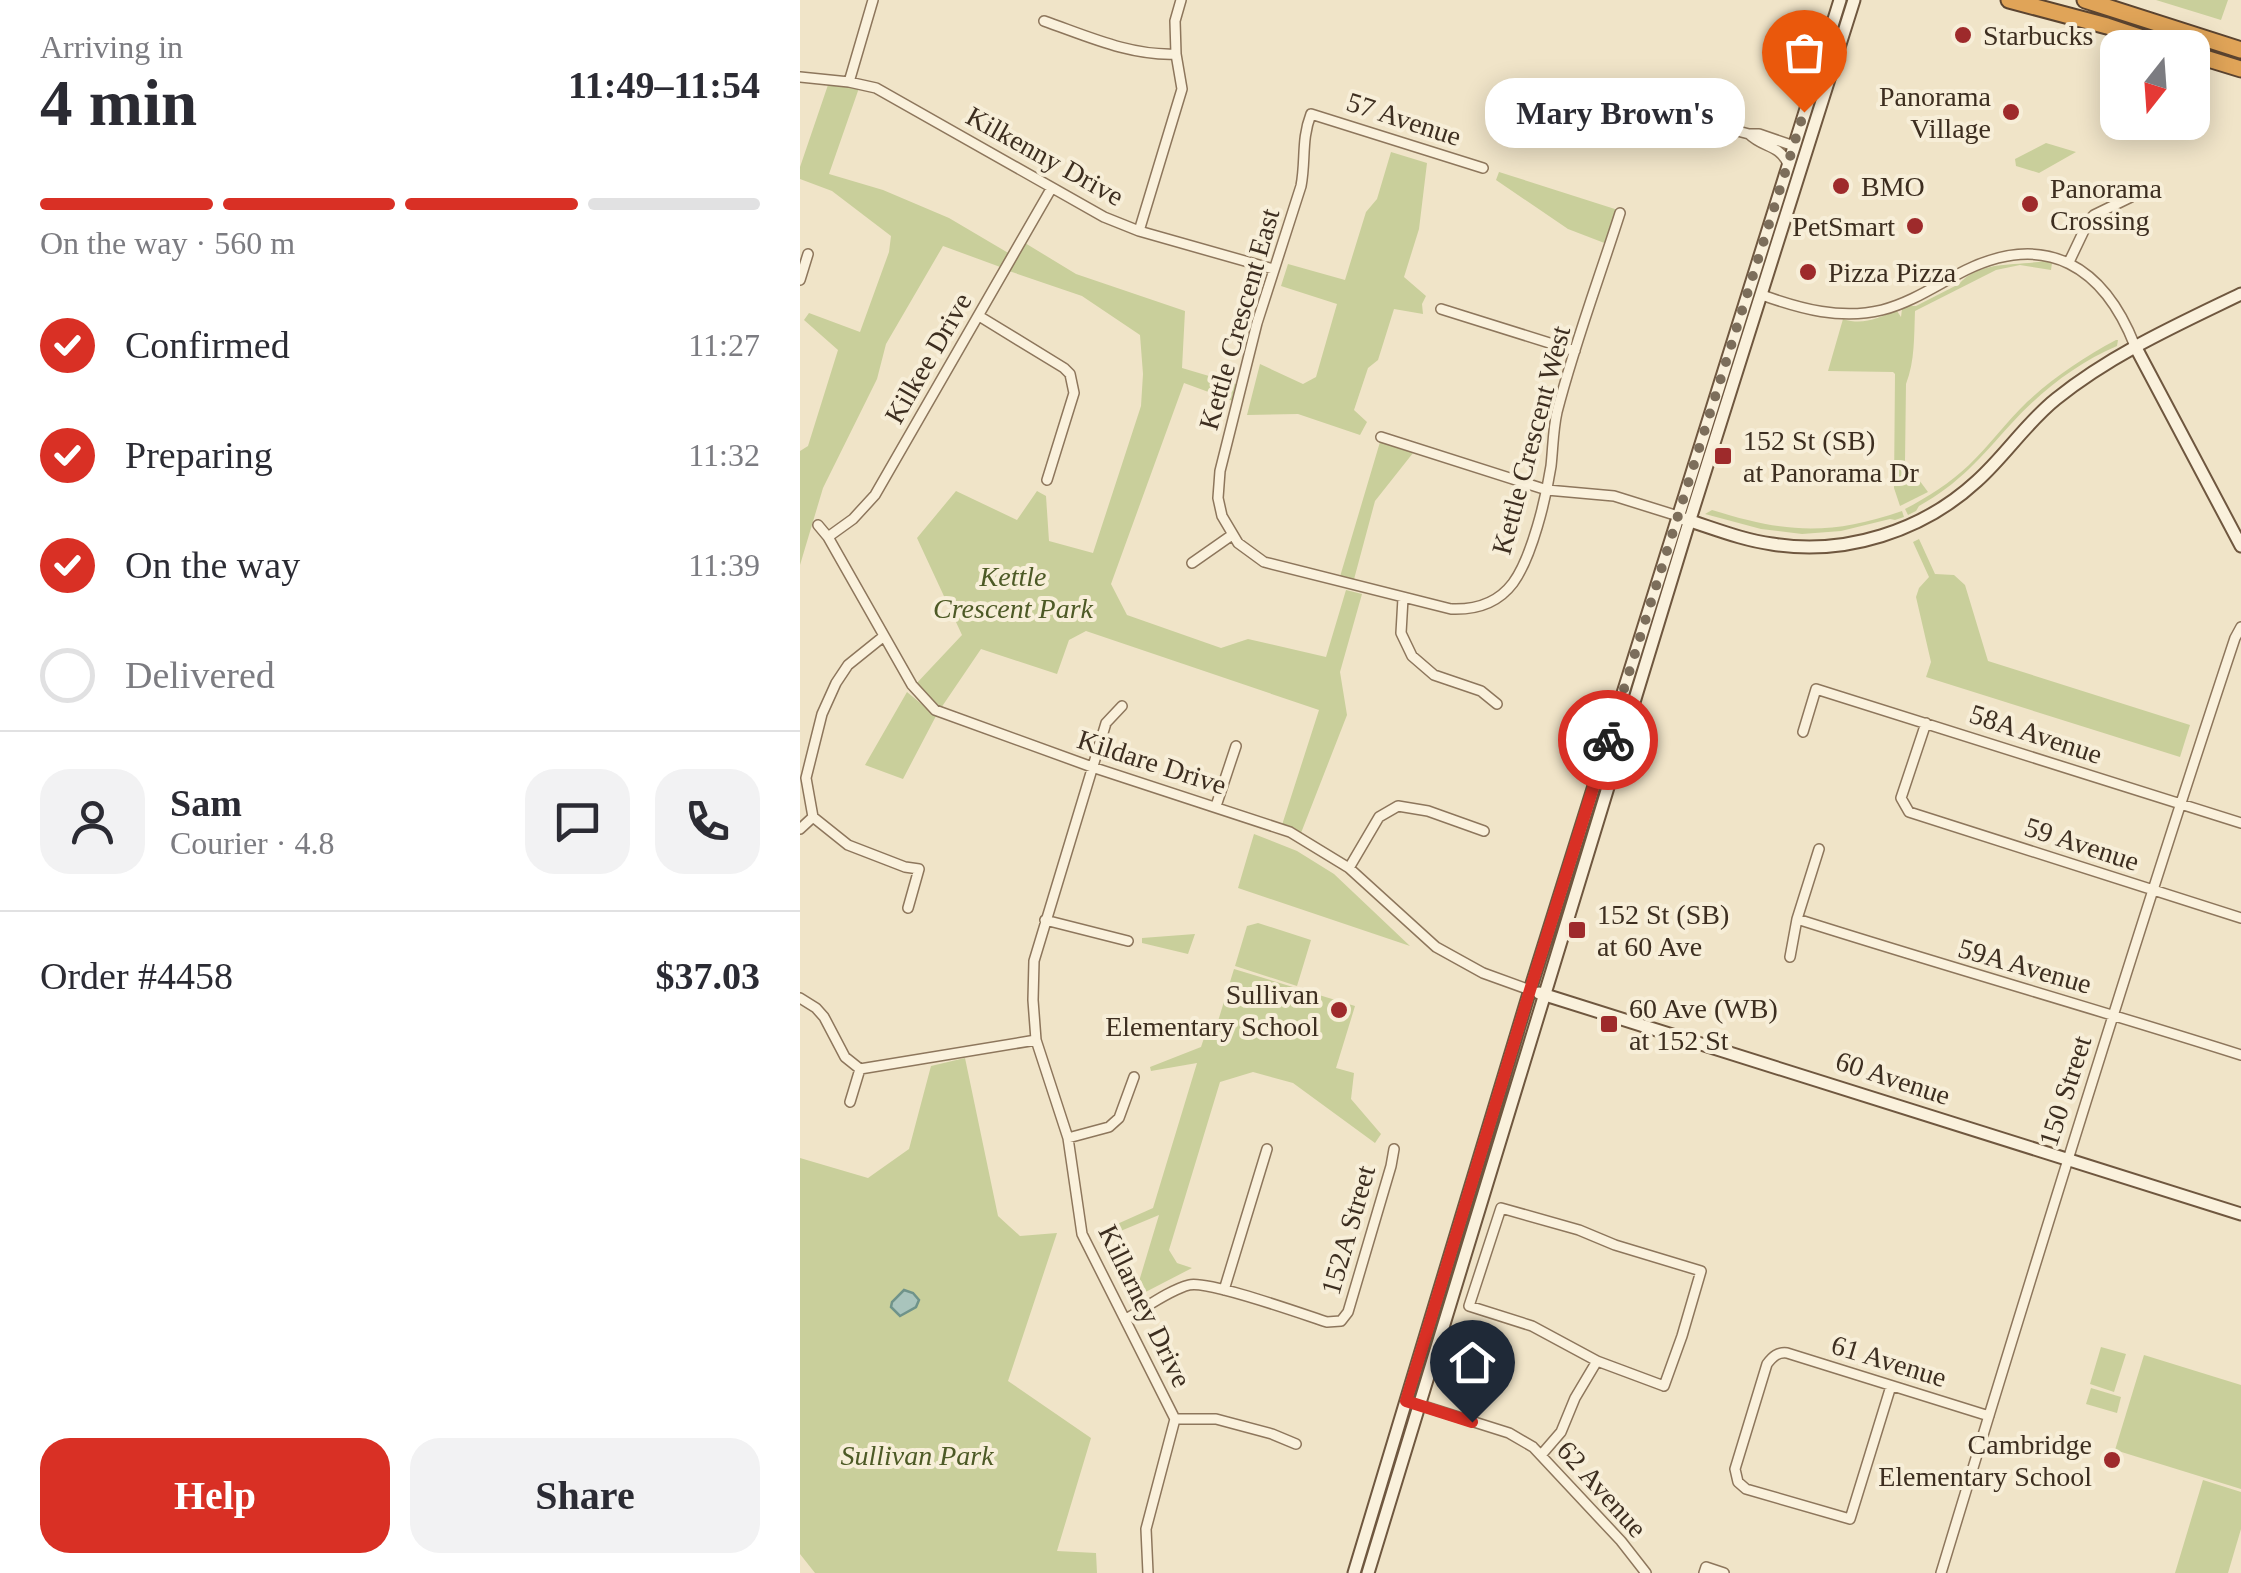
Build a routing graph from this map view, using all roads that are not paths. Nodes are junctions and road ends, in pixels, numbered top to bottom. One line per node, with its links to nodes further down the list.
1 (873, 0): 14 (street)
2 (1180, 0): 10 (street)
3 (1840, 0): 15 (main road)
4 (1854, 0): 20 (main road)
5 (2009, 0): 8 (highway)
6 (2085, 0): 9 (highway)
7 (1044, 21): 10 (street)
8 (2119, 30)
9 (2241, 50)
10 (1176, 54): 27 (street)
11 (2210, 60): 12 (highway)
12 (2241, 70)
13 (800, 77): 14 (street, Kilkenny Drive)
14 (848, 82): 24 (street, Kilkenny Drive)
15 (1804, 112): 19 (main road); 20 (main road)
16 (1311, 114): 22 (street, 57 Avenue); 31 (street, Kettle Crescent East)
17 (1726, 128): 18 (street)
18 (1749, 134): 19 (street); 21 (street)
19 (1794, 146): 21 (main road); 23 (main road)
20 (1806, 153): 23 (main road)
21 (1788, 164): 30 (main road)
22 (1482, 168)
23 (1796, 187): 34 (main road)
24 (1052, 189): 27 (street, Kilkenny Drive); 36 (street, Kilkee Drive)
25 (2131, 198): 29 (street)
26 (1620, 212): 38 (street, Kettle Crescent West)
27 (1139, 230): 31 (street, Kilkenny Drive)
28 (808, 254): 32 (street)
29 (2069, 262): 34 (street); 37 (street)
30 (1756, 268): 34 (main road); 42 (main road)
31 (1273, 270): 44 (street, Kettle Crescent East)
32 (800, 280)
33 (2241, 294): 37 (main road)
34 (1762, 295): 42 (main road)
35 (1441, 309): 38 (street)
36 (978, 316): 40 (street); 45 (street, Kilkee Drive)
37 (2135, 346): 42 (main road); 46 (main road)
38 (1575, 351): 41 (street, Kettle Crescent West)
39 (1381, 437): 41 (street)
40 (1047, 480)
41 (1547, 490): 42 (street); 48 (street, Kettle Crescent West)
42 (1684, 518): 72 (main road); 73 (main road)
43 (818, 524): 45 (street, Kildare Drive)
44 (1232, 535): 47 (street); 48 (street)
45 (828, 537): 50 (street, Kildare Drive)
46 (2241, 546)
47 (1192, 563)
48 (1404, 598): 51 (street)
49 (2241, 627): 57 (street, 150 Street)
50 (884, 636): 56 (street, Kildare Drive); 59 (street)
51 (1497, 704)
52 (1122, 706): 56 (street, Killarney Drive)
53 (1926, 723): 54 (street, 58A Avenue); 57 (street, 58A Avenue); 65 (street, 59 Avenue)
54 (1803, 732)
55 (1236, 746): 58 (street)
56 (1092, 767): 58 (street, Kildare Drive); 69 (street, Killarney Drive)
57 (2180, 804): 60 (street, 58A Avenue); 65 (street, 150 Street)
58 (1216, 806): 64 (street, Kildare Drive)
59 (813, 816): 61 (street); 66 (street)
60 (2241, 824)
61 (800, 829)
62 (1484, 832): 64 (street)
63 (1820, 848): 67 (street)
64 (1348, 868): 72 (street, Kildare Drive)
65 (2154, 891): 68 (street, 59 Avenue); 75 (street, 150 Street)
66 (908, 908)
67 (1798, 918): 71 (street); 75 (street, 59A Avenue)
68 (2241, 918)
69 (1045, 920): 70 (street); 76 (street, Killarney Drive)
70 (1128, 940)
71 (1790, 957)
72 (1530, 990): 73 (main road, 60 Avenue); 90 (main road)
73 (1544, 994): 84 (main road, 60 Avenue); 91 (main road)
74 (800, 998): 78 (street)
75 (2114, 1015): 77 (street, 59A Avenue); 84 (street, 150 Street)
76 (1036, 1040): 78 (street); 81 (street, Killarney Drive)
77 (2241, 1054)
78 (860, 1069): 80 (street)
79 (1134, 1077): 81 (street)
80 (850, 1102)
81 (1068, 1138): 87 (street, Killarney Drive)
82 (1267, 1149): 86 (street)
83 (1394, 1149): 86 (street, 152A Street)
84 (2067, 1159): 85 (main road, 60 Avenue); 92 (street, 150 Street)
85 (2241, 1214)
86 (1224, 1290): 87 (street)
87 (1126, 1319): 93 (street, Killarney Drive)
88 (1597, 1361): 88 (street); 95 (street)
89 (1891, 1386): 89 (street, 61 Avenue); 92 (street, 61 Avenue)
90 (1406, 1401): 91 (street, 62 Avenue); 98 (main road)
91 (1420, 1405): 95 (street, 62 Avenue); 99 (main road)
92 (1989, 1416): 102 (street, 150 Street)
93 (1176, 1419): 94 (street); 97 (street, Killarney Drive)
94 (1296, 1444)
95 (1542, 1454): 100 (street, 62 Avenue)
96 (1705, 1570): 101 (street)
97 (1148, 1573)
98 (1354, 1573)
99 (1368, 1573)
100 (1646, 1573)
101 (1724, 1573)
102 (1941, 1573)

